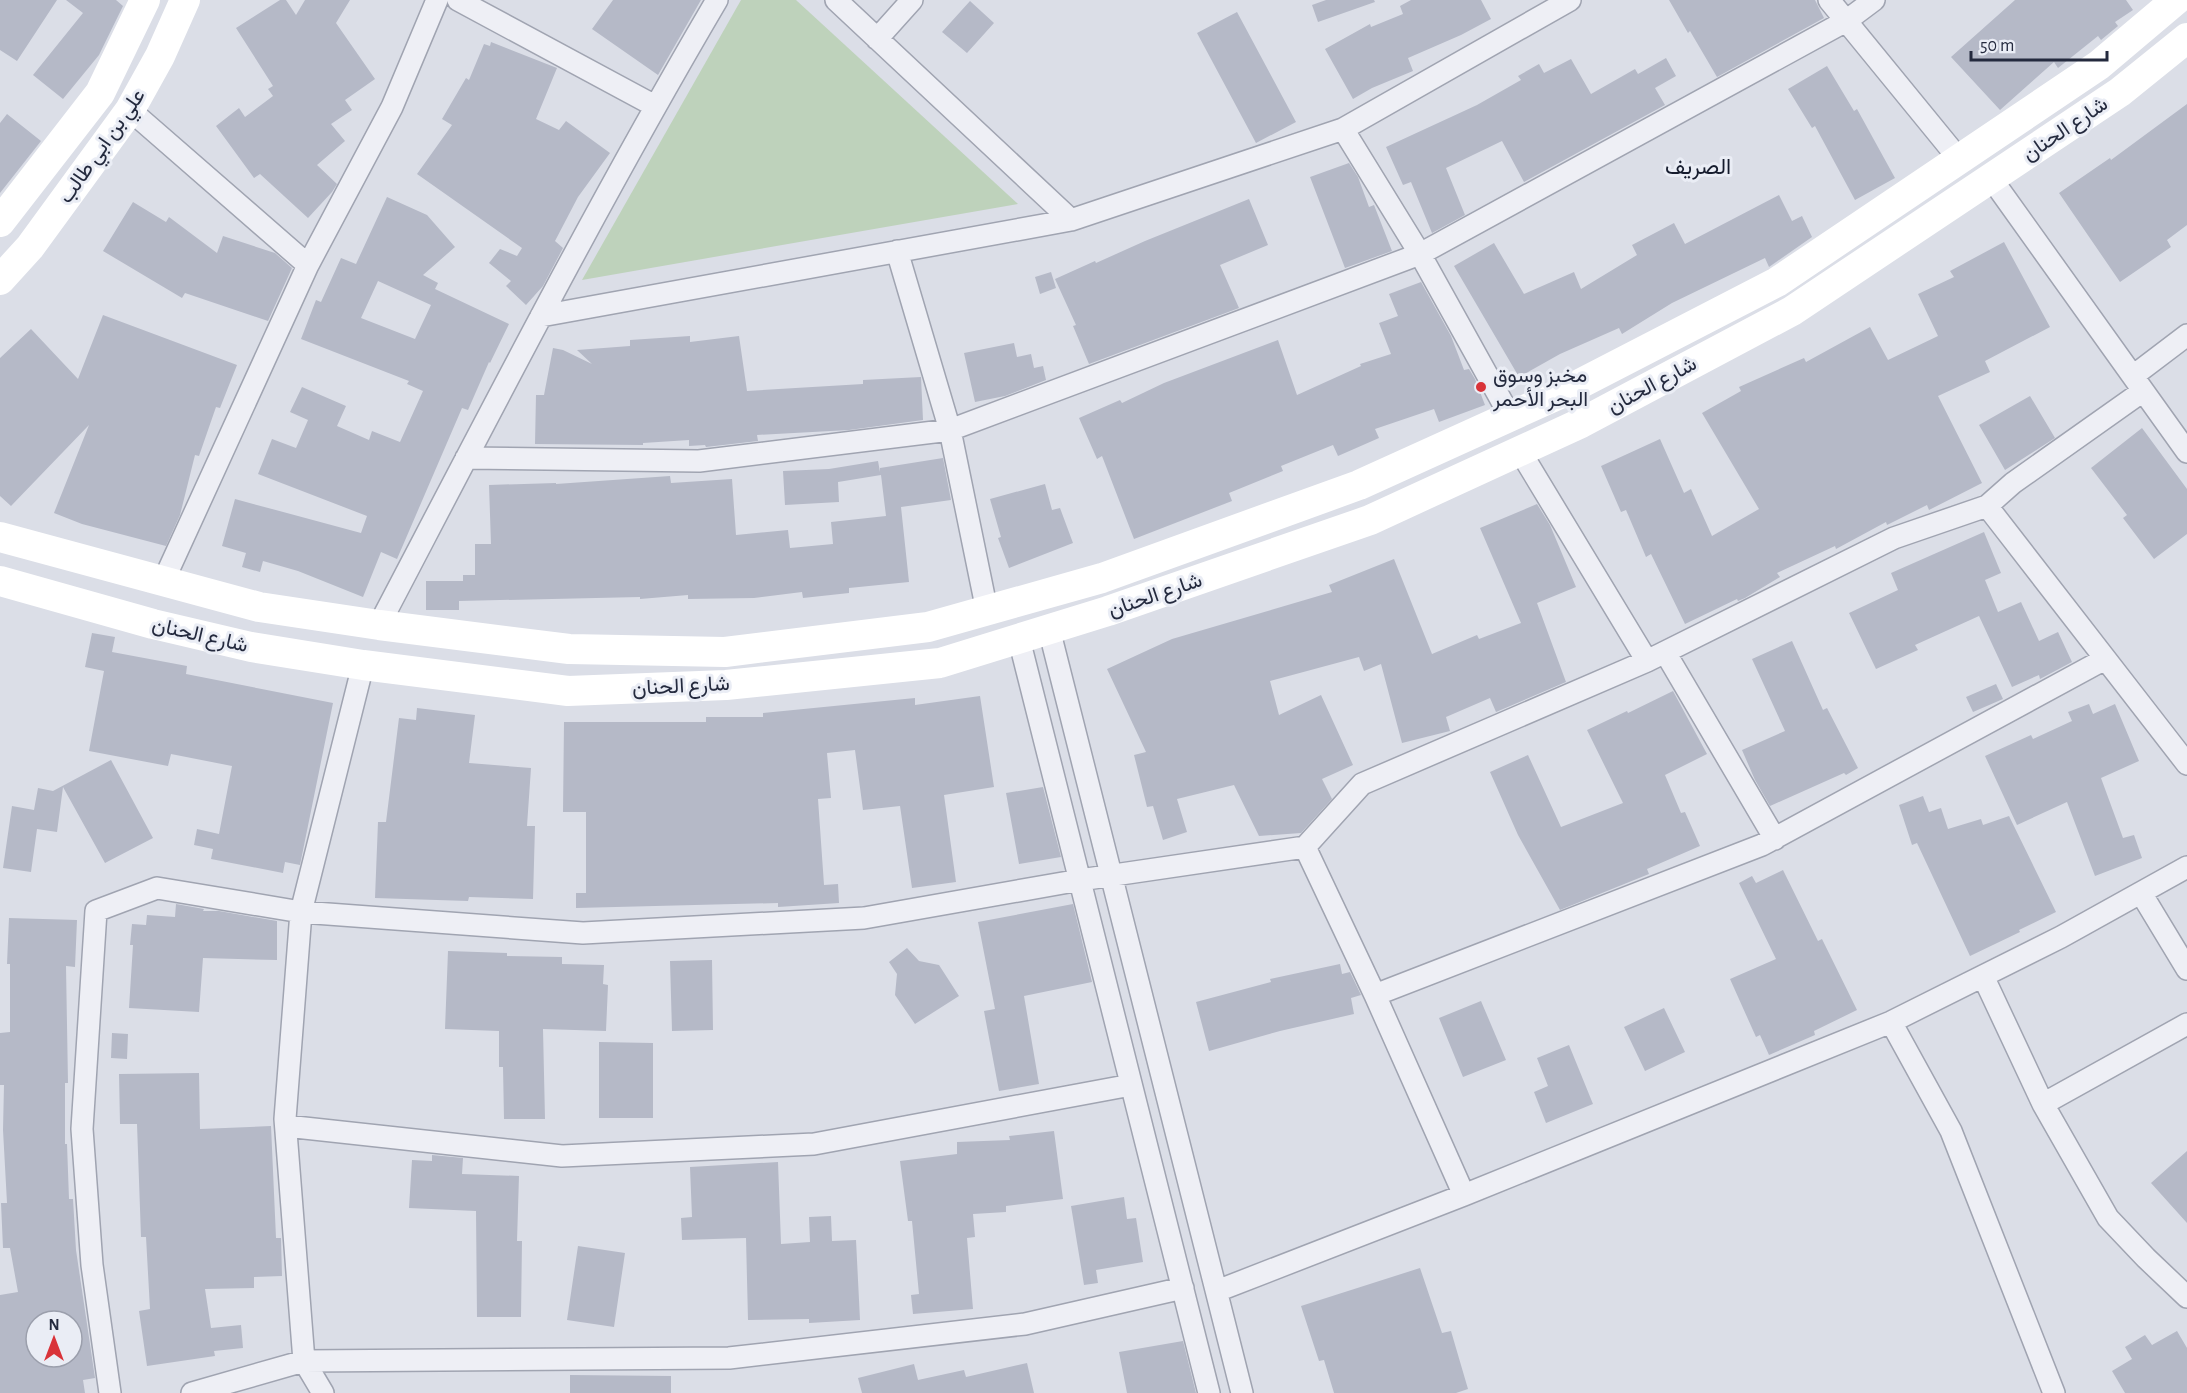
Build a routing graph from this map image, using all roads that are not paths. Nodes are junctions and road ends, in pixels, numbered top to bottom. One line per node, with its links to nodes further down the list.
1 (145, 0): 21 (main road, علي بن ابي طالب)
2 (185, 0): 16 (main road, علي بن ابي طالب)
3 (437, 0): 24 (street)
4 (458, 0): 15 (street)
5 (717, 0): 15 (street)
6 (836, 0): 14 (street)
7 (912, 0): 14 (street)
8 (1570, 0): 17 (street)
9 (1829, 0): 12 (street)
10 (1874, 0): 12 (street)
11 (2176, 0): 18 (main road, شارع الحنان)
12 (1846, 21): 18 (street); 23 (street)
13 (2187, 38): 19 (main road, شارع الحنان)
14 (877, 39): 20 (street)
15 (655, 106): 26 (street)
16 (130, 110): 24 (street); 25 (main road, علي بن ابي طالب)
17 (1343, 129): 20 (street); 23 (street)
18 (1959, 159): 29 (main road, شارع الحنان)
19 (1991, 178): 28 (street); 31 (main road, شارع الحنان)
20 (1071, 220): 22 (street)
21 (0, 222)
22 (897, 252): 26 (street); 30 (street)
23 (1420, 254): 29 (street); 30 (street)
24 (308, 265): 37 (street)
25 (0, 280)
26 (541, 316): 33 (street)
27 (2187, 335): 28 (street)
28 (2138, 384): 32 (street); 34 (street)
29 (1510, 416): 38 (main road, شارع الحنان)
30 (950, 430): 33 (street); 38 (street)
31 (1520, 451): 40 (main road, شارع الحنان); 42 (street)
32 (2187, 452)
33 (466, 458): 39 (street)
34 (1987, 506): 42 (street); 43 (street)
35 (0, 537): 37 (main road, شارع الحنان)
36 (0, 581): 44 (main road, شارع الحنان)
37 (163, 582): 39 (main road, شارع الحنان)
38 (987, 611): 39 (main road, شارع الحنان)
39 (379, 625)
40 (1049, 630): 41 (main road, شارع الحنان); 49 (street)
41 (1019, 639): 44 (main road, شارع الحنان); 50 (street)
42 (1656, 657): 46 (street); 47 (street)
43 (2105, 659): 45 (street); 46 (street)
44 (363, 665): 52 (street)
45 (2187, 764)
46 (1775, 838): 55 (street)
47 (1305, 847): 49 (street); 55 (street)
48 (2187, 867): 51 (street)
49 (1111, 876): 50 (street); 63 (street)
50 (1080, 880): 52 (street); 58 (street)
51 (2141, 892): 53 (street); 54 (street)
52 (300, 912): 60 (street); 66 (street)
53 (2187, 969)
54 (1983, 976): 56 (street); 59 (street)
55 (1375, 995): 61 (street)
56 (1891, 1022): 61 (street); 71 (street)
57 (2187, 1024): 59 (street)
58 (1131, 1084): 60 (street); 62 (street)
59 (2043, 1104): 64 (street)
60 (286, 1126): 65 (street)
61 (1464, 1195): 63 (street)
62 (1183, 1288): 65 (street); 69 (street)
63 (1217, 1292): 70 (street)
64 (2187, 1297)
65 (304, 1361): 67 (street); 68 (street)
66 (110, 1393)
67 (192, 1393)
68 (323, 1393)
69 (1209, 1393)
70 (1242, 1393)
71 (2054, 1393)

